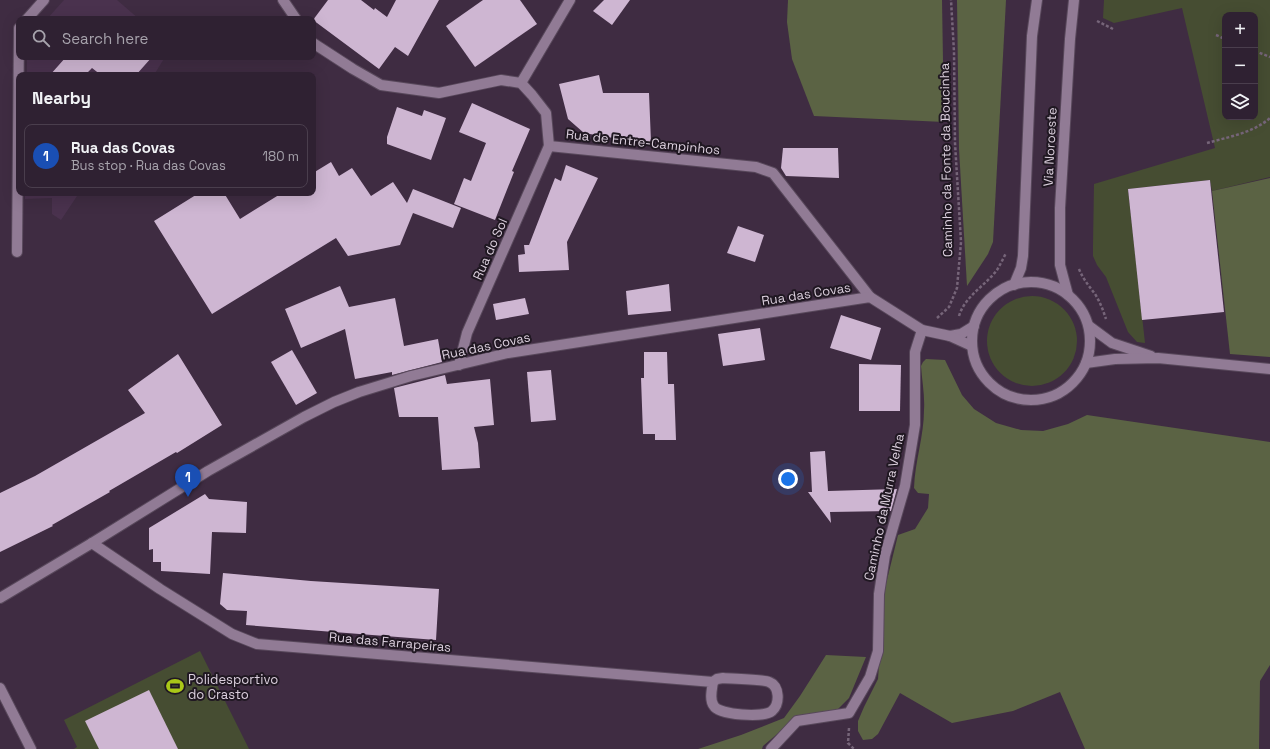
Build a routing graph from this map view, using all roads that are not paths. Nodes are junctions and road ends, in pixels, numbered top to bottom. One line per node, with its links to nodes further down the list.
1 (44, 0): 6 (street)
2 (283, 0): 7 (street)
3 (570, 0): 11 (street)
4 (1037, 0): 15 (street, Via Noroeste)
5 (1074, 0): 16 (street, Via Noroeste)
6 (30, 16)
7 (294, 16)
8 (316, 45): 11 (street)
9 (19, 60): 10 (street)
10 (19, 72)
11 (521, 84): 12 (street, Rua de Entre-Campinhos)
12 (549, 146): 17 (street, Rua de Entre-Campinhos); 25 (street, Rua do Sol)
13 (18, 196): 14 (street)
14 (17, 252)
15 (1014, 285): 16 (street); 18 (street)
16 (1068, 294): 19 (street)
17 (870, 297): 20 (street, Rua das Covas); 25 (street, Rua das Covas)
18 (974, 326): 21 (street); 22 (street)
19 (1089, 326): 23 (street); 24 (street)
20 (922, 330): 21 (street, Rua das Covas); 32 (street, Caminho da Murra Velha)
21 (952, 336): 22 (street, Rua das Covas)
22 (972, 346): 24 (street)
23 (1158, 358): 24 (street); 26 (street)
24 (1086, 363)
25 (459, 365): 27 (street, Rua das Covas)
26 (1270, 369)
27 (92, 543): 28 (street, Rua das Covas); 29 (street, Rua das Farrapeiras)
28 (0, 598)
29 (713, 682): 29 (street, Rua das Farrapeiras)
30 (0, 688): 31 (street)
31 (31, 749)
32 (771, 749)

